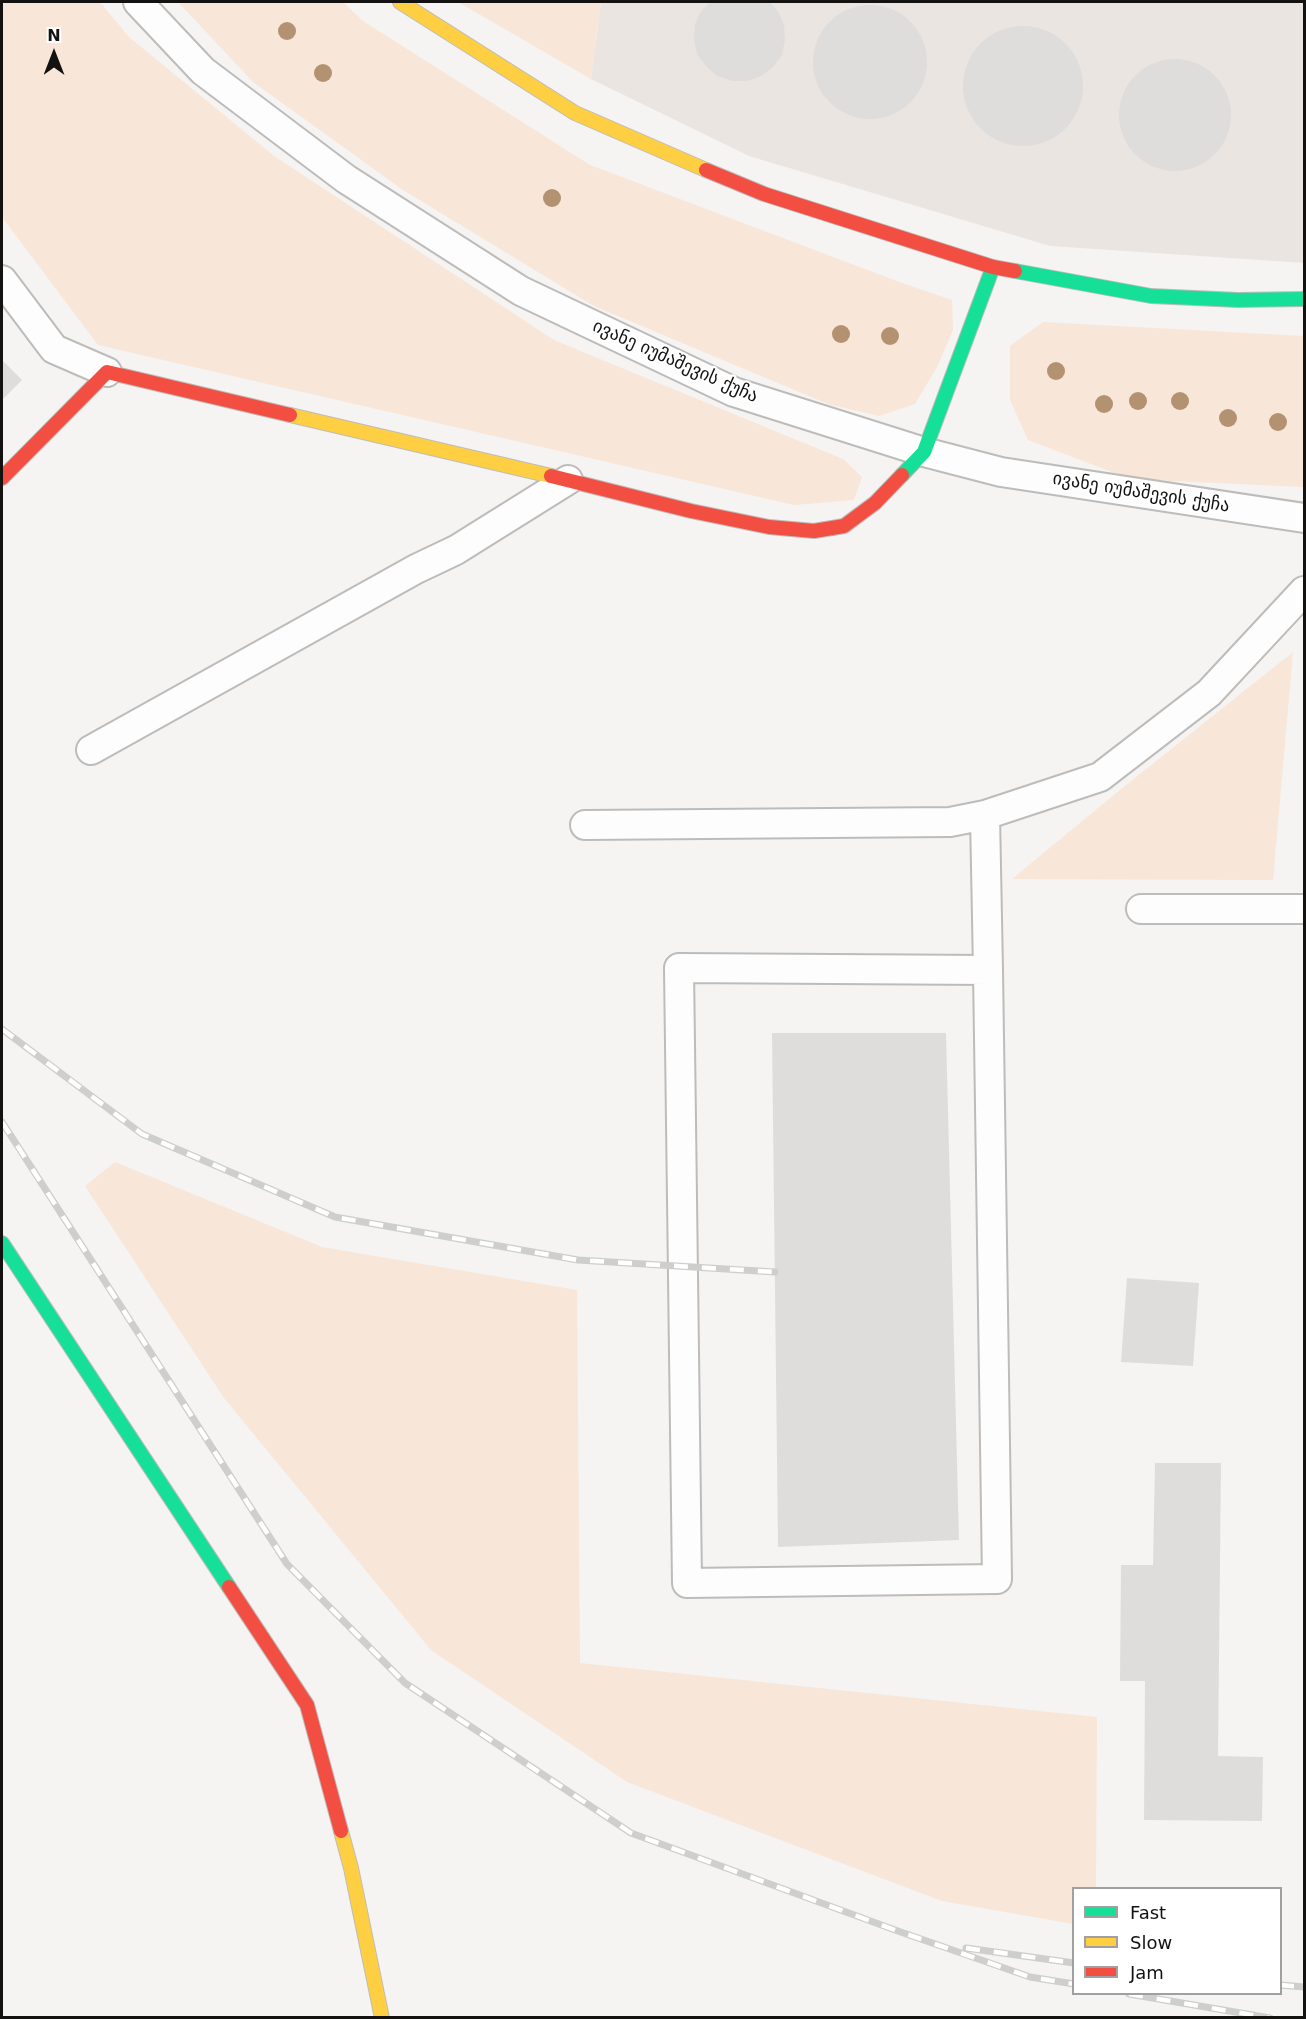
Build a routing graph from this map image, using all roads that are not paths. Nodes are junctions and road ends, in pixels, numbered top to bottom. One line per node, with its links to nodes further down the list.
1 (138, 2): 7 (lane, ივანე იუმაშევის ქუჩა)
2 (400, 2): 3 (street)
3 (993, 267): 5 (street); 7 (street)
4 (2, 280): 6 (lane)
5 (1305, 299)
6 (107, 372): 8 (street); 9 (street)
7 (924, 452): 9 (street); 10 (lane, ივანე იუმაშევის ქუჩა)
8 (2, 478)
9 (568, 480): 12 (lane)
10 (1305, 518)
11 (1305, 591): 13 (lane)
12 (91, 750)
13 (985, 815): 14 (lane); 17 (lane)
14 (585, 825)
15 (1141, 909): 16 (lane)
16 (1305, 909)
17 (988, 970): 17 (lane)
18 (2, 1244): 19 (street)
19 (382, 2018)

